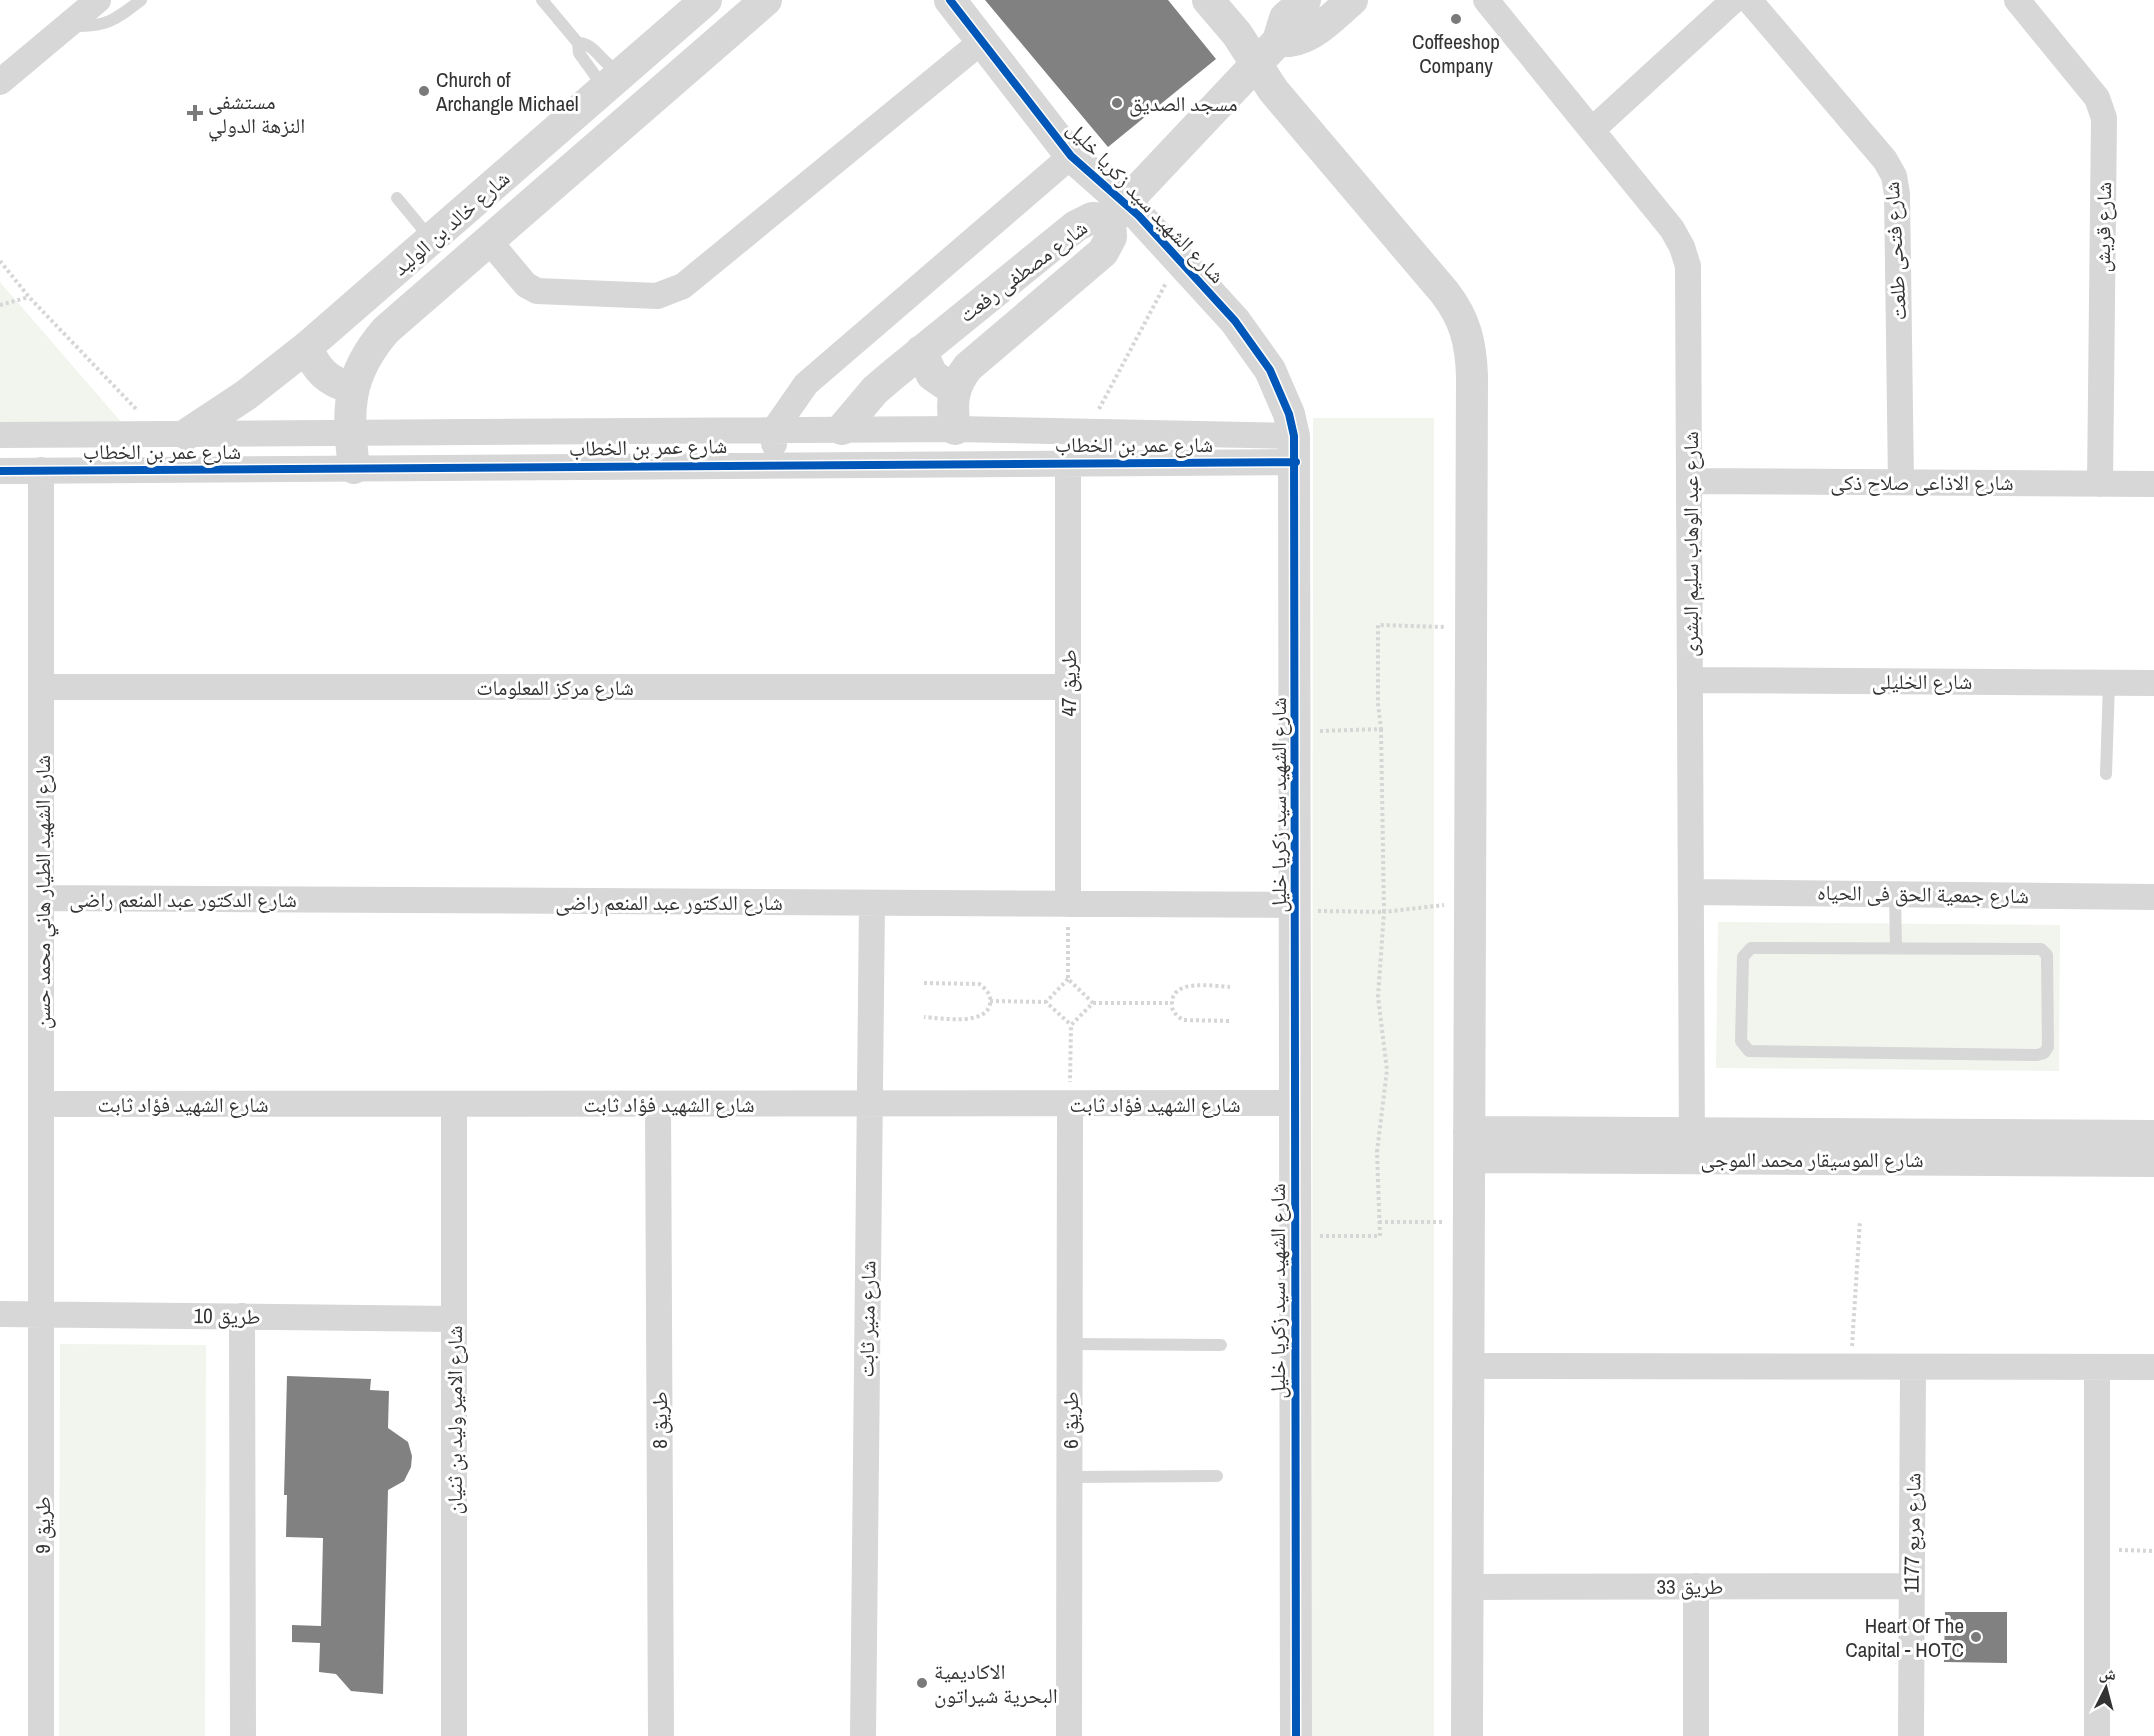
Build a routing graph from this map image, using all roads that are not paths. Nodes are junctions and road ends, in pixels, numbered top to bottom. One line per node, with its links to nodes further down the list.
1 (98, 0): 14 (street)
2 (141, 0): 14 (lane)
3 (542, 0): 17 (lane)
4 (706, 0): 19 (street, شارع خالد بن الوليد)
5 (766, 0): 27 (street, شارع خالد بن الوليد)
6 (950, 0): 15 (street, شارع الشهيد سيد زكريا خليل)
7 (1208, 0): 18 (street)
8 (1305, 0): 16 (street)
9 (1352, 0): 16 (street)
10 (1486, 0): 22 (street, شارع عبد الوهاب سليم البشرى)
11 (1734, 0): 22 (street)
12 (1749, 0): 46 (street, شارع فتحى طلعت)
13 (2021, 2): 47 (street, شارع قريش)
14 (67, 26): 20 (street)
15 (982, 41): 23 (street, شارع الشهيد سيد زكريا خليل); 27 (street)
16 (1278, 41): 18 (street)
17 (578, 43): 19 (lane); 21 (lane)
18 (1256, 64): 25 (street); 70 (street)
19 (625, 72): 21 (street, شارع خالد بن الوليد)
20 (0, 82)
21 (600, 93): 26 (street, شارع خالد بن الوليد)
22 (1592, 130): 45 (street, شارع عبد الوهاب سليم البشرى)
23 (1071, 156): 25 (street, شارع الشهيد سيد زكريا خليل); 34 (street)
24 (397, 198): 26 (lane)
25 (1118, 211): 29 (street, شارع مصطفى رفعت); 31 (street, شارع مصطفى رفعت); 38 (street, شارع الشهيد سيد زكريا خليل)
26 (431, 240): 28 (street, شارع خالد بن الوليد)
27 (490, 242): 30 (street, شارع خالد بن الوليد)
28 (307, 347): 30 (street); 36 (street, شارع خالد بن الوليد)
29 (921, 351): 31 (street); 32 (street, شارع مصطفى رفعت)
30 (352, 388): 35 (street, شارع خالد بن الوليد)
31 (954, 390): 33 (street)
32 (842, 429): 33 (street, شارع عمر بن الخطاب); 34 (street, شارع عمر بن الخطاب); 41 (street)
33 (955, 429): 38 (street, شارع عمر بن الخطاب)
34 (774, 430): 35 (street, شارع عمر بن الخطاب); 40 (street)
35 (350, 433): 36 (street, شارع عمر بن الخطاب); 42 (street, شارع خالد بن الوليد)
36 (174, 434): 37 (street, شارع عمر بن الخطاب)
37 (0, 435)
38 (1295, 449): 39 (street, شارع عمر بن الخطاب); 61 (street, شارع الشهيد سيد زكريا خليل)
39 (1068, 462): 41 (street, شارع عمر بن الخطاب); 53 (street, طريق 47)
40 (774, 463): 41 (street, شارع عمر بن الخطاب); 42 (street, شارع عمر بن الخطاب)
41 (841, 463)
42 (354, 468): 43 (street, شارع عمر بن الخطاب)
43 (41, 470): 44 (street, شارع عمر بن الخطاب); 52 (street, شارع الشهيد الطيار هاني محمد حسن)
44 (0, 471)
45 (1690, 481): 46 (street, شارع الاذاعى صلاح ذكى); 49 (street, شارع عبد الوهاب سليم البشرى)
46 (1901, 482): 47 (street, شارع الاذاعى صلاح ذكى)
47 (2100, 484): 48 (street, شارع الاذاعى صلاح ذكى)
48 (2154, 484)
49 (1690, 680): 50 (street, شارع الخليلى); 55 (street, شارع عبد الوهاب سليم البشرى)
50 (2109, 683): 51 (street, شارع الخليلى); 54 (lane)
51 (2154, 683)
52 (42, 687): 53 (street, شارع مركز المعلومات); 58 (street, شارع الشهيد الطيار هاني محمد حسن)
53 (1068, 687): 60 (street, طريق 47)
54 (2106, 774)
55 (1691, 892): 56 (street, شارع جمعية الحق فى الحياه); 71 (street, شارع عبد الوهاب سليم البشرى)
56 (1895, 894): 57 (street, شارع جمعية الحق فى الحياه); 62 (lane)
57 (2154, 897)
58 (42, 898): 59 (street, شارع الدكتور عبد المنعم راضى); 64 (street, شارع الشهيد الطيار هاني محمد حسن)
59 (872, 903): 60 (street, شارع الدكتور عبد المنعم راضى); 67 (street, شارع منير ثابت)
60 (1068, 904): 61 (street, شارع الدكتور عبد المنعم راضى)
61 (1296, 908): 63 (street, شارع الشهيد سيد زكريا خليل)
62 (1896, 948): 62 (lane)
63 (1295, 1103): 68 (street, شارع الشهيد فؤاد ثابت); 95 (street, شارع الشهيد سيد زكريا خليل)
64 (43, 1104): 65 (street, شارع الشهيد فؤاد ثابت); 74 (street, شارع الشهيد الطيار هاني محمد حسن)
65 (454, 1104): 66 (street, شارع الشهيد فؤاد ثابت); 76 (street, شارع الامير وليد بن ثنيان)
66 (658, 1104): 67 (street, شارع الشهيد فؤاد ثابت); 92 (street, طريق 8)
67 (869, 1104): 68 (street, شارع الشهيد فؤاد ثابت); 93 (street, شارع منير ثابت)
68 (1070, 1104): 77 (street, طريق 6)
69 (2154, 1136): 71 (street, شارع الموسيقار محمد الموجى)
70 (1469, 1144): 71 (street, شارع الموسيقار محمد الموجى); 79 (street)
71 (1692, 1146): 72 (street, شارع الموسيقار محمد الموجى)
72 (2154, 1161)
73 (0, 1314): 74 (street, طريق 10)
74 (43, 1314): 75 (street, طريق 10); 88 (street, طريق 9)
75 (242, 1316): 76 (street, طريق 10); 89 (street)
76 (454, 1318): 91 (street, شارع الامير وليد بن ثنيان)
77 (1070, 1344): 78 (lane); 83 (street, طريق 6)
78 (1221, 1345)
79 (1469, 1366): 80 (street); 87 (street)
80 (1913, 1367): 81 (street); 86 (street, شارع مربع 1177)
81 (2097, 1367): 82 (street); 99 (street)
82 (2154, 1367)
83 (1069, 1476): 84 (lane); 94 (street, طريق 6)
84 (1217, 1476)
85 (1696, 1586): 86 (street, طريق 33); 87 (street, طريق 33); 97 (street)
86 (1911, 1586): 98 (street, شارع مربع 1177)
87 (1468, 1587): 96 (street)
88 (41, 1736)
89 (243, 1736): 90 (street)
90 (258, 1736)
91 (454, 1736)
92 (661, 1736)
93 (863, 1736)
94 (1069, 1736)
95 (1296, 1736)
96 (1467, 1736)
97 (1696, 1736)
98 (1911, 1736)
99 (2097, 1736)

